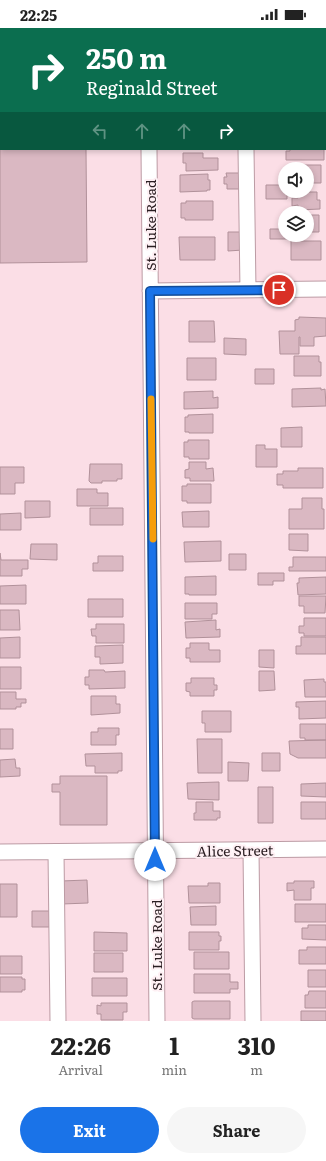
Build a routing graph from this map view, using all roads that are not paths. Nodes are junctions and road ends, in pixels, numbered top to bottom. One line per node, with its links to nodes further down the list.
1 (149, 150): 5 (street, St. Luke Road)
2 (246, 150): 4 (street)
3 (326, 289): 4 (street)
4 (248, 290): 5 (street)
5 (150, 291): 8 (street, St. Luke Road)
6 (326, 849): 7 (street, Alice Street)
7 (251, 850): 8 (street, Alice Street); 13 (street)
8 (155, 851): 10 (street, Alice Street); 12 (street, St. Luke Road)
9 (0, 852): 10 (street, Alice Street)
10 (56, 852): 11 (street)
11 (58, 1021)
12 (157, 1021)
13 (253, 1021)

